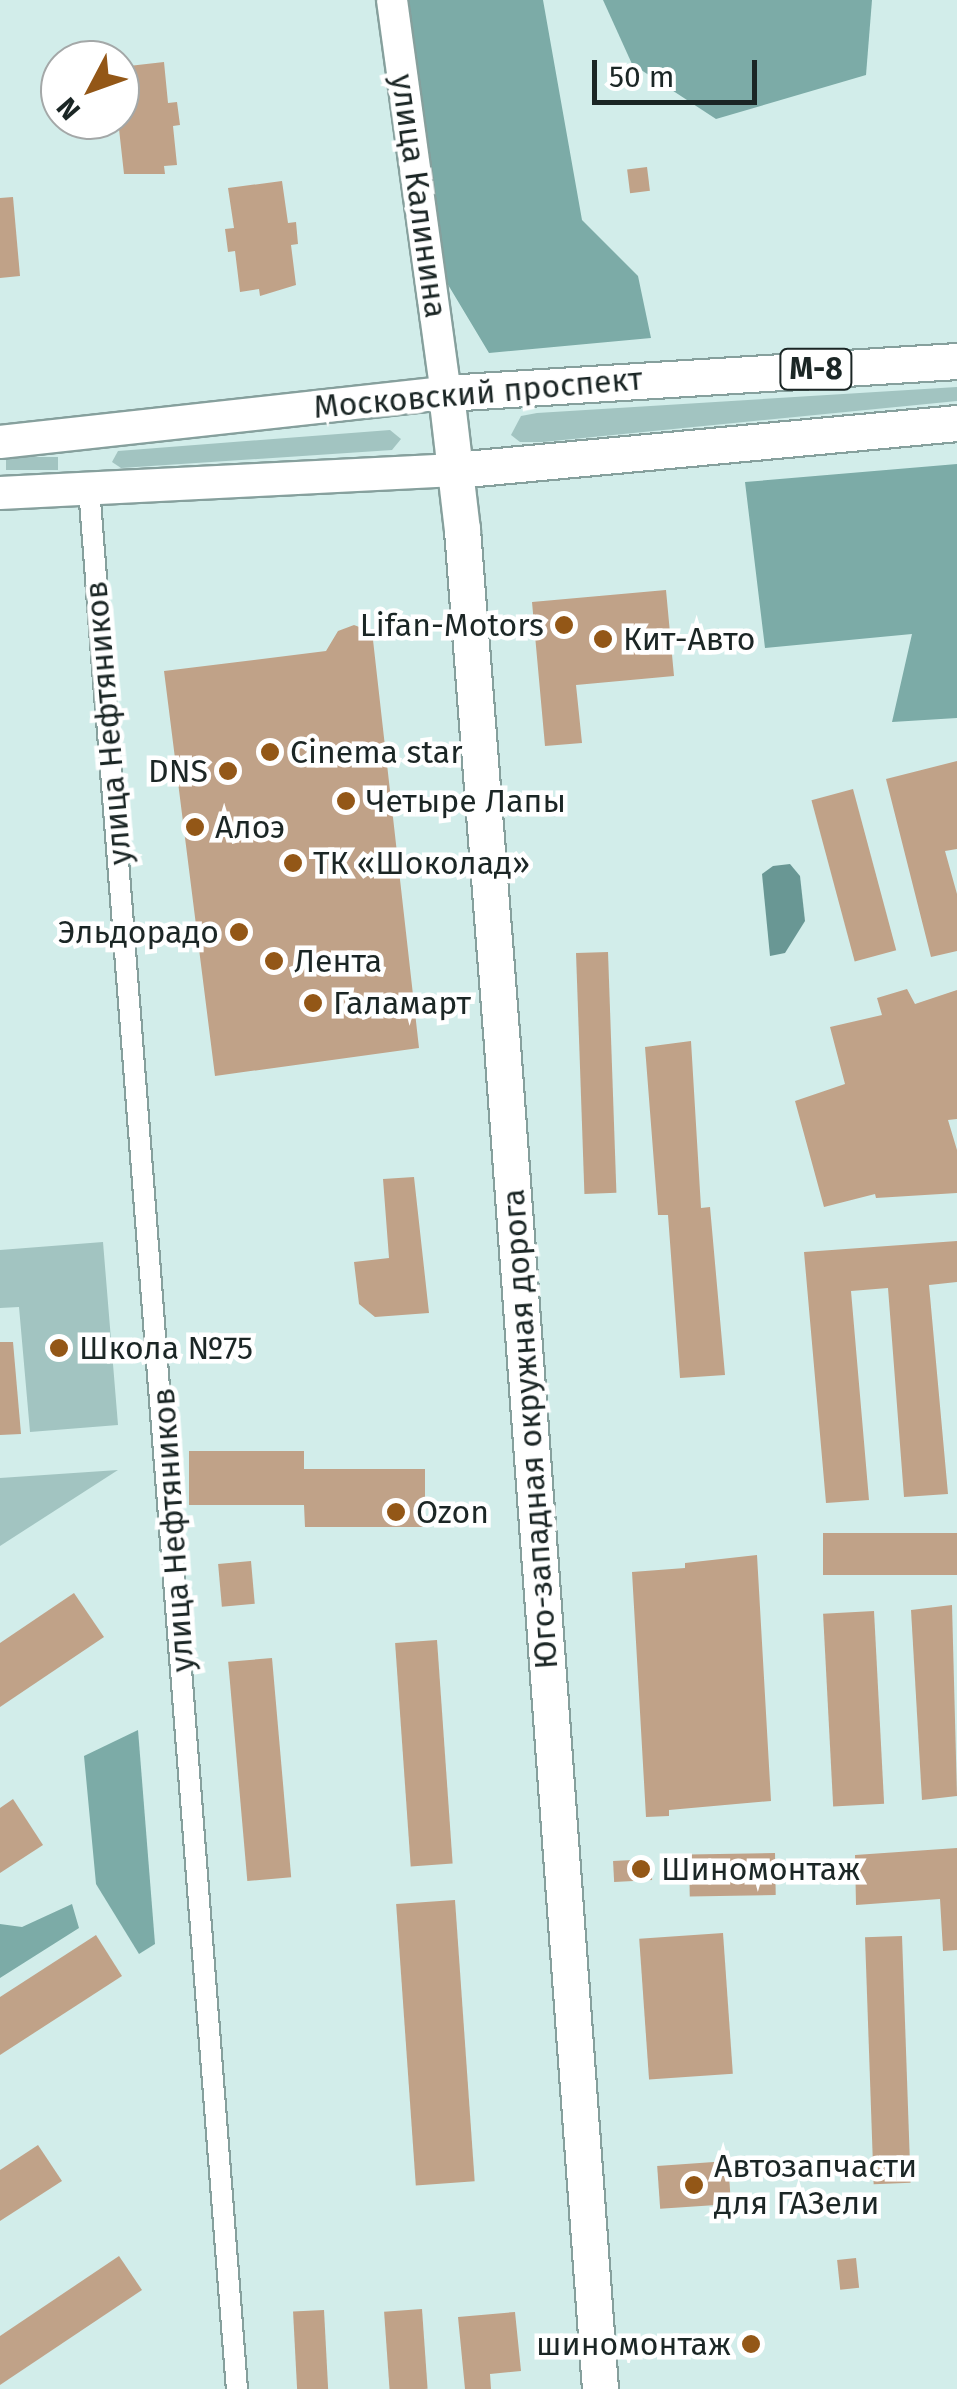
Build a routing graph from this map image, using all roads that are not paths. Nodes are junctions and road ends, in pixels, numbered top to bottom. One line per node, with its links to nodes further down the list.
1 (392, 0): 3 (main road, улица Калинина)
2 (957, 361): 3 (highway, Московский проспект / М-8)
3 (446, 392): 5 (main road, Московский проспект); 7 (highway, Юго-западная окружная дорога)
4 (957, 423): 7 (highway, М-8)
5 (85, 433): 6 (main road, Московский проспект); 8 (main road, улица Нефтяников)
6 (0, 442)
7 (455, 470): 8 (main road); 11 (highway, Юго-западная окружная дорога)
8 (89, 488): 9 (main road); 10 (street, улица Нефтяников)
9 (0, 494)
10 (237, 2389)
11 (600, 2389)

